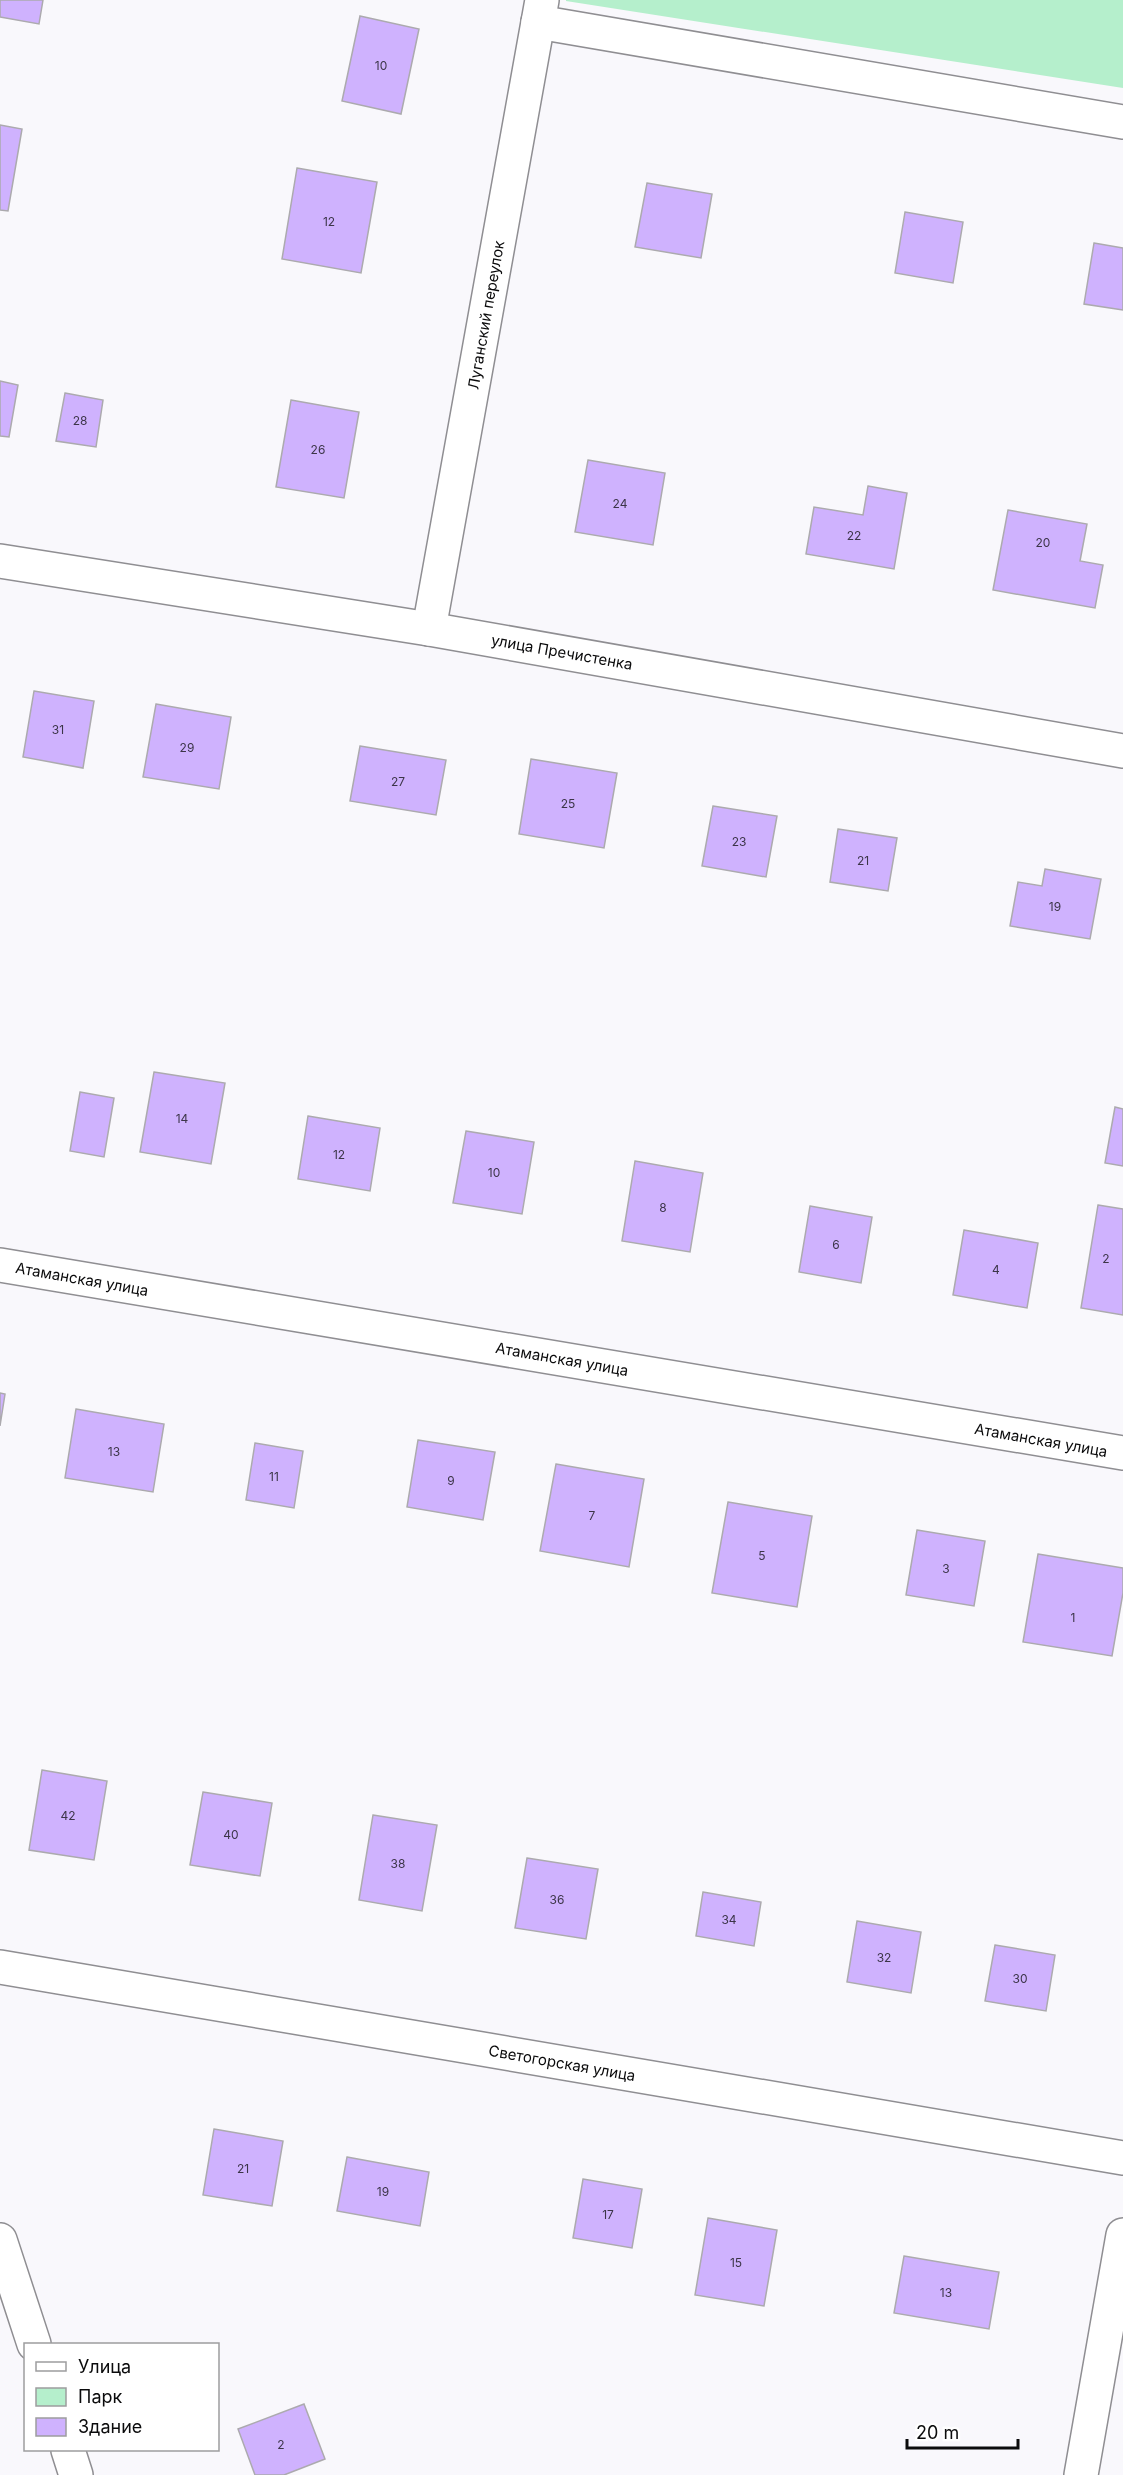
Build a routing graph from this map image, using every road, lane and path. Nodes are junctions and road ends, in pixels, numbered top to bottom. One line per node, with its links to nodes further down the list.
1 (540, 11): 2 (street); 4 (street, Луганский переулок)
2 (1123, 122)
3 (0, 561): 4 (street, улица Пречистенка)
4 (429, 629): 5 (street, улица Пречистенка)
5 (1123, 751)
6 (0, 1265): 7 (street, Атаманская улица)
7 (1123, 1454)
8 (0, 1967): 9 (street, Светогорская улица)
9 (1123, 2158)
10 (1123, 2235): 15 (street)
11 (0, 2240): 12 (street)
12 (34, 2343)
13 (68, 2451): 14 (street)
14 (76, 2475)
15 (1081, 2475)

